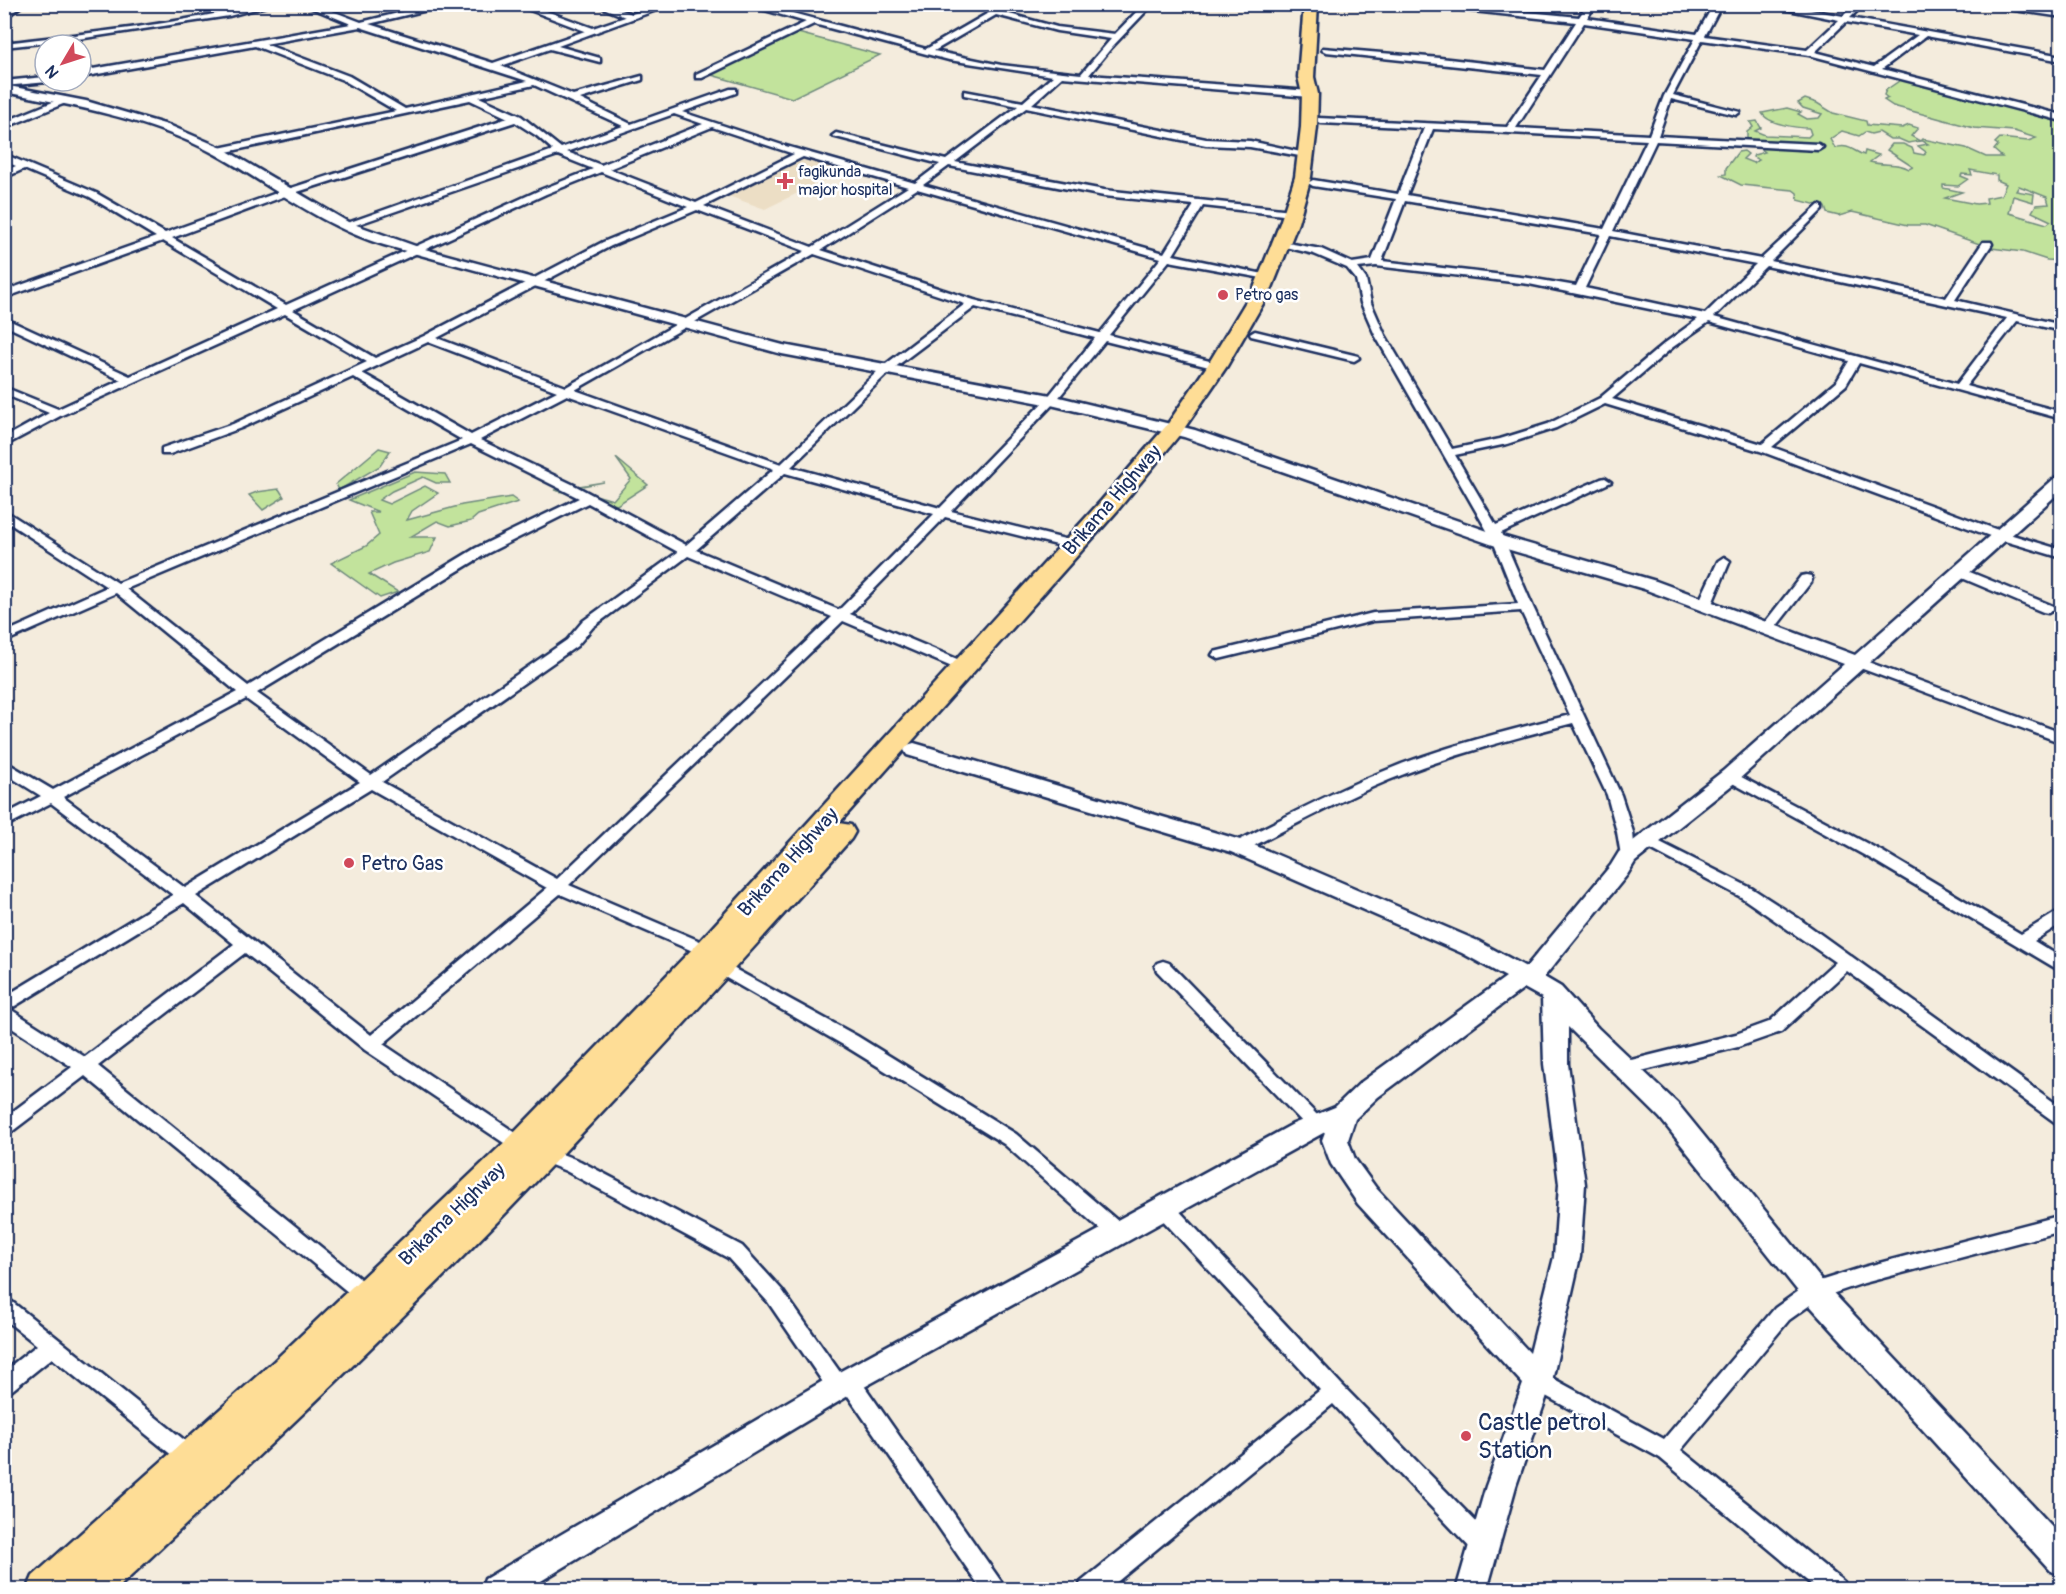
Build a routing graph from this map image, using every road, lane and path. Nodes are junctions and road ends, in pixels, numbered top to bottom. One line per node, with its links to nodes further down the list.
1 (270, 4): 33 (street)
2 (306, 4): 27 (street)
3 (448, 4): 27 (street)
4 (518, 4): 28 (street)
5 (598, 4): 23 (street)
6 (669, 4): 23 (street)
7 (748, 4): 26 (street)
8 (1149, 4): 31 (street)
9 (1592, 4): 25 (street)
10 (1718, 4): 30 (street)
11 (1763, 4): 24 (street)
12 (1860, 4): 24 (street)
13 (1977, 4): 19 (street)
14 (2059, 4): 21 (street)
15 (1008, 5): 20 (street)
16 (1313, 5): 35 (highway, Brikama Highway); 50 (highway, Brikama Highway)
17 (1414, 5): 25 (street)
18 (13, 6): 22 (street)
19 (2001, 6): 21 (street)
20 (997, 13): 31 (street); 36 (street)
21 (2061, 15)
22 (4, 16)
23 (632, 17): 28 (street)
24 (1845, 19): 29 (street); 37 (street)
25 (1581, 20): 30 (street); 43 (street)
26 (812, 22): 36 (street); 45 (street)
27 (357, 25): 32 (street); 40 (street)
28 (593, 31): 34 (street)
29 (1924, 34): 38 (street); 41 (street)
30 (1699, 36): 37 (street); 54 (street)
31 (1116, 37): 46 (street)
32 (257, 44): 42 (street); 59 (street)
33 (4, 45)
34 (550, 46): 39 (street); 40 (street)
35 (1326, 50): 43 (street); 50 (highway, Brikama Highway)
36 (927, 52): 44 (street)
37 (1809, 53): 41 (street)
38 (2061, 59)
39 (597, 60)
40 (493, 66): 49 (street)
41 (1877, 69): 63 (street)
42 (93, 72)
43 (1548, 73): 69 (street)
44 (1060, 74): 46 (street); 58 (street)
45 (699, 76)
46 (1083, 77): 50 (street)
47 (639, 78): 56 (street)
48 (33, 82): 51 (street)
49 (535, 82): 55 (street); 56 (street)
50 (1314, 83): 64 (highway, Brikama Highway); 76 (highway, Brikama Highway)
51 (4, 86): 57 (street)
52 (733, 91): 60 (street)
53 (967, 93): 58 (street)
54 (1668, 96): 61 (street); 71 (street)
55 (471, 98): 59 (street); 62 (street)
56 (573, 98): 67 (street)
57 (65, 100): 66 (street); 73 (street)
58 (1026, 104): 76 (street); 78 (street)
59 (404, 112): 73 (street)
60 (675, 112): 65 (street); 67 (street)
61 (1736, 112)
62 (518, 118): 74 (street); 84 (street)
63 (2061, 118)
64 (1321, 120): 68 (street); 82 (highway, Brikama Highway)
65 (712, 124): 75 (street); 80 (street)
66 (4, 125)
67 (631, 127): 74 (street)
68 (1429, 127): 69 (street); 85 (street)
69 (1510, 130): 71 (street)
70 (836, 136): 78 (street)
71 (1653, 137): 72 (street); 91 (street)
72 (1818, 147)
73 (217, 151): 84 (street)
74 (560, 152): 80 (street); 90 (street)
75 (803, 153): 83 (street); 87 (street)
76 (1305, 154): 89 (highway, Brikama Highway)
77 (4, 157): 79 (street)
78 (948, 163): 83 (street); 86 (street)
79 (25, 165): 81 (street); 92 (street)
80 (601, 169): 87 (street); 95 (street)
81 (4, 175)
82 (1313, 183): 85 (street); 94 (highway, Brikama Highway)
83 (916, 186): 96 (street); 97 (street)
84 (285, 193): 90 (street); 92 (street)
85 (1401, 197): 91 (street); 98 (street)
86 (1200, 202): 89 (street); 97 (street)
87 (694, 208): 96 (street); 102 (street)
88 (1819, 208): 99 (street)
89 (1293, 213): 94 (highway, Brikama Highway)
90 (344, 226): 95 (street)
91 (1607, 234): 99 (street); 103 (street)
92 (164, 236): 104 (street); 107 (street)
93 (1987, 244): 105 (street)
94 (1288, 246): 100 (street); 101 (highway, Brikama Highway); 113 (highway, Brikama Highway)
95 (416, 251): 102 (street); 107 (street)
96 (812, 251): 106 (street); 111 (street)
97 (1167, 257): 101 (street); 114 (street)
98 (1376, 263): 100 (street); 103 (street)
99 (1762, 263): 105 (street); 109 (street)
100 (1351, 266): 135 (street)
101 (1269, 278): 119 (highway, Brikama Highway)
102 (532, 282): 111 (street); 115 (street)
103 (1579, 290): 109 (street)
104 (4, 295)
105 (1949, 301): 108 (street)
106 (973, 303): 114 (street); 120 (street)
107 (285, 310): 118 (street); 122 (street)
108 (2014, 317): 112 (street); 123 (street)
109 (1707, 318): 117 (street); 127 (street)
110 (4, 321): 122 (street)
111 (685, 323): 120 (street); 125 (street)
112 (2061, 328)
113 (1255, 334): 116 (street); 130 (highway, Brikama Highway)
114 (1104, 336): 119 (street); 126 (street)
115 (428, 338): 118 (street); 125 (street)
116 (1354, 358)
117 (1856, 358): 123 (street); 133 (street)
118 (374, 362): 121 (street)
119 (1217, 366): 130 (highway, Brikama Highway)
120 (886, 369): 126 (street); 136 (street)
121 (353, 372): 131 (street); 134 (street)
122 (130, 380): 128 (street)
123 (1960, 387): 129 (street)
124 (4, 390): 128 (street)
125 (566, 391): 131 (street); 136 (street)
126 (1051, 400): 130 (street); 140 (street)
127 (1604, 400): 133 (street); 135 (street)
128 (58, 412): 132 (street)
129 (2061, 416)
130 (1182, 431): 142 (street); 144 (highway, Brikama Highway); 163 (highway, Brikama Highway)
131 (471, 440): 139 (street); 150 (street)
132 (4, 443)
133 (1764, 447): 143 (street)
134 (166, 451)
135 (1449, 453): 142 (street)
136 (783, 468): 140 (street); 145 (street)
137 (2061, 481): 143 (street)
138 (1605, 482): 142 (street)
139 (588, 498): 145 (street); 160 (street)
140 (944, 511): 144 (street); 154 (street)
141 (7, 517): 150 (street)
142 (1497, 536): 151 (street); 152 (street)
143 (2002, 536): 146 (street); 148 (street)
144 (1072, 545): 159 (highway, Brikama Highway)
145 (687, 551): 154 (street); 166 (street)
146 (2061, 554)
147 (1724, 561): 151 (street)
148 (1960, 573): 153 (street); 158 (street)
149 (1806, 579): 155 (street)
150 (117, 588): 156 (street); 160 (street)
151 (1704, 606): 155 (street)
152 (1526, 607): 157 (street); 161 (street)
153 (2048, 609)
154 (843, 614): 159 (street); 172 (street)
155 (1767, 629): 158 (street)
156 (4, 638)
157 (1219, 655)
158 (1857, 662): 162 (street); 165 (street)
159 (964, 667): 177 (highway, Brikama Highway)
160 (247, 693): 166 (street); 167 (street)
161 (1577, 718): 170 (street); 171 (street)
162 (2061, 738)
163 (914, 750): 170 (street); 177 (highway, Brikama Highway)
164 (4, 766): 167 (street)
165 (1730, 776): 169 (street); 175 (street)
166 (371, 782): 172 (street); 173 (street)
167 (52, 796): 168 (street); 173 (street)
168 (4, 822)
169 (1648, 841): 171 (street); 178 (street)
170 (1239, 847): 181 (street)
171 (1627, 856): 181 (street)
172 (558, 887): 177 (street); 185 (street)
173 (184, 896): 176 (street); 183 (street)
174 (2061, 915): 175 (street)
175 (2021, 942): 179 (street)
176 (245, 945): 185 (street); 186 (street)
177 (714, 959): 192 (highway, Brikama Highway); 195 (street)
178 (1846, 962): 187 (street); 189 (street)
179 (2061, 966)
180 (1163, 968): 190 (street)
181 (1526, 978): 182 (street); 188 (street)
182 (1553, 993): 187 (street); 200 (street)
183 (4, 1005)
184 (4, 1014): 186 (street)
185 (371, 1045): 192 (street)
186 (85, 1066): 191 (street); 197 (street)
187 (1625, 1068): 196 (street)
188 (1344, 1114): 190 (street); 200 (street)
189 (2061, 1118)
190 (1315, 1124): 193 (street)
191 (4, 1128)
192 (531, 1150): 197 (highway, Brikama Highway); 202 (street); 209 (highway, Brikama Highway)
193 (1165, 1209): 195 (street); 203 (street)
194 (2061, 1223): 196 (street)
195 (1119, 1234): 202 (street)
196 (1814, 1291): 204 (street); 207 (street)
197 (367, 1296): 205 (highway, Brikama Highway)
198 (4, 1307): 199 (street)
199 (52, 1345): 201 (street); 205 (street)
200 (1538, 1381): 204 (street); 206 (street)
201 (4, 1384)
202 (844, 1384): 210 (street); 211 (street)
203 (1334, 1391): 206 (street); 212 (street)
204 (1666, 1451): 214 (street)
205 (191, 1458): 208 (highway, Brikama Highway)
206 (1483, 1545): 213 (street)
207 (2061, 1560)
208 (47, 1590)
209 (86, 1590)
210 (496, 1590)
211 (996, 1590)
212 (1089, 1590)
213 (1471, 1590)
214 (1836, 1590)

